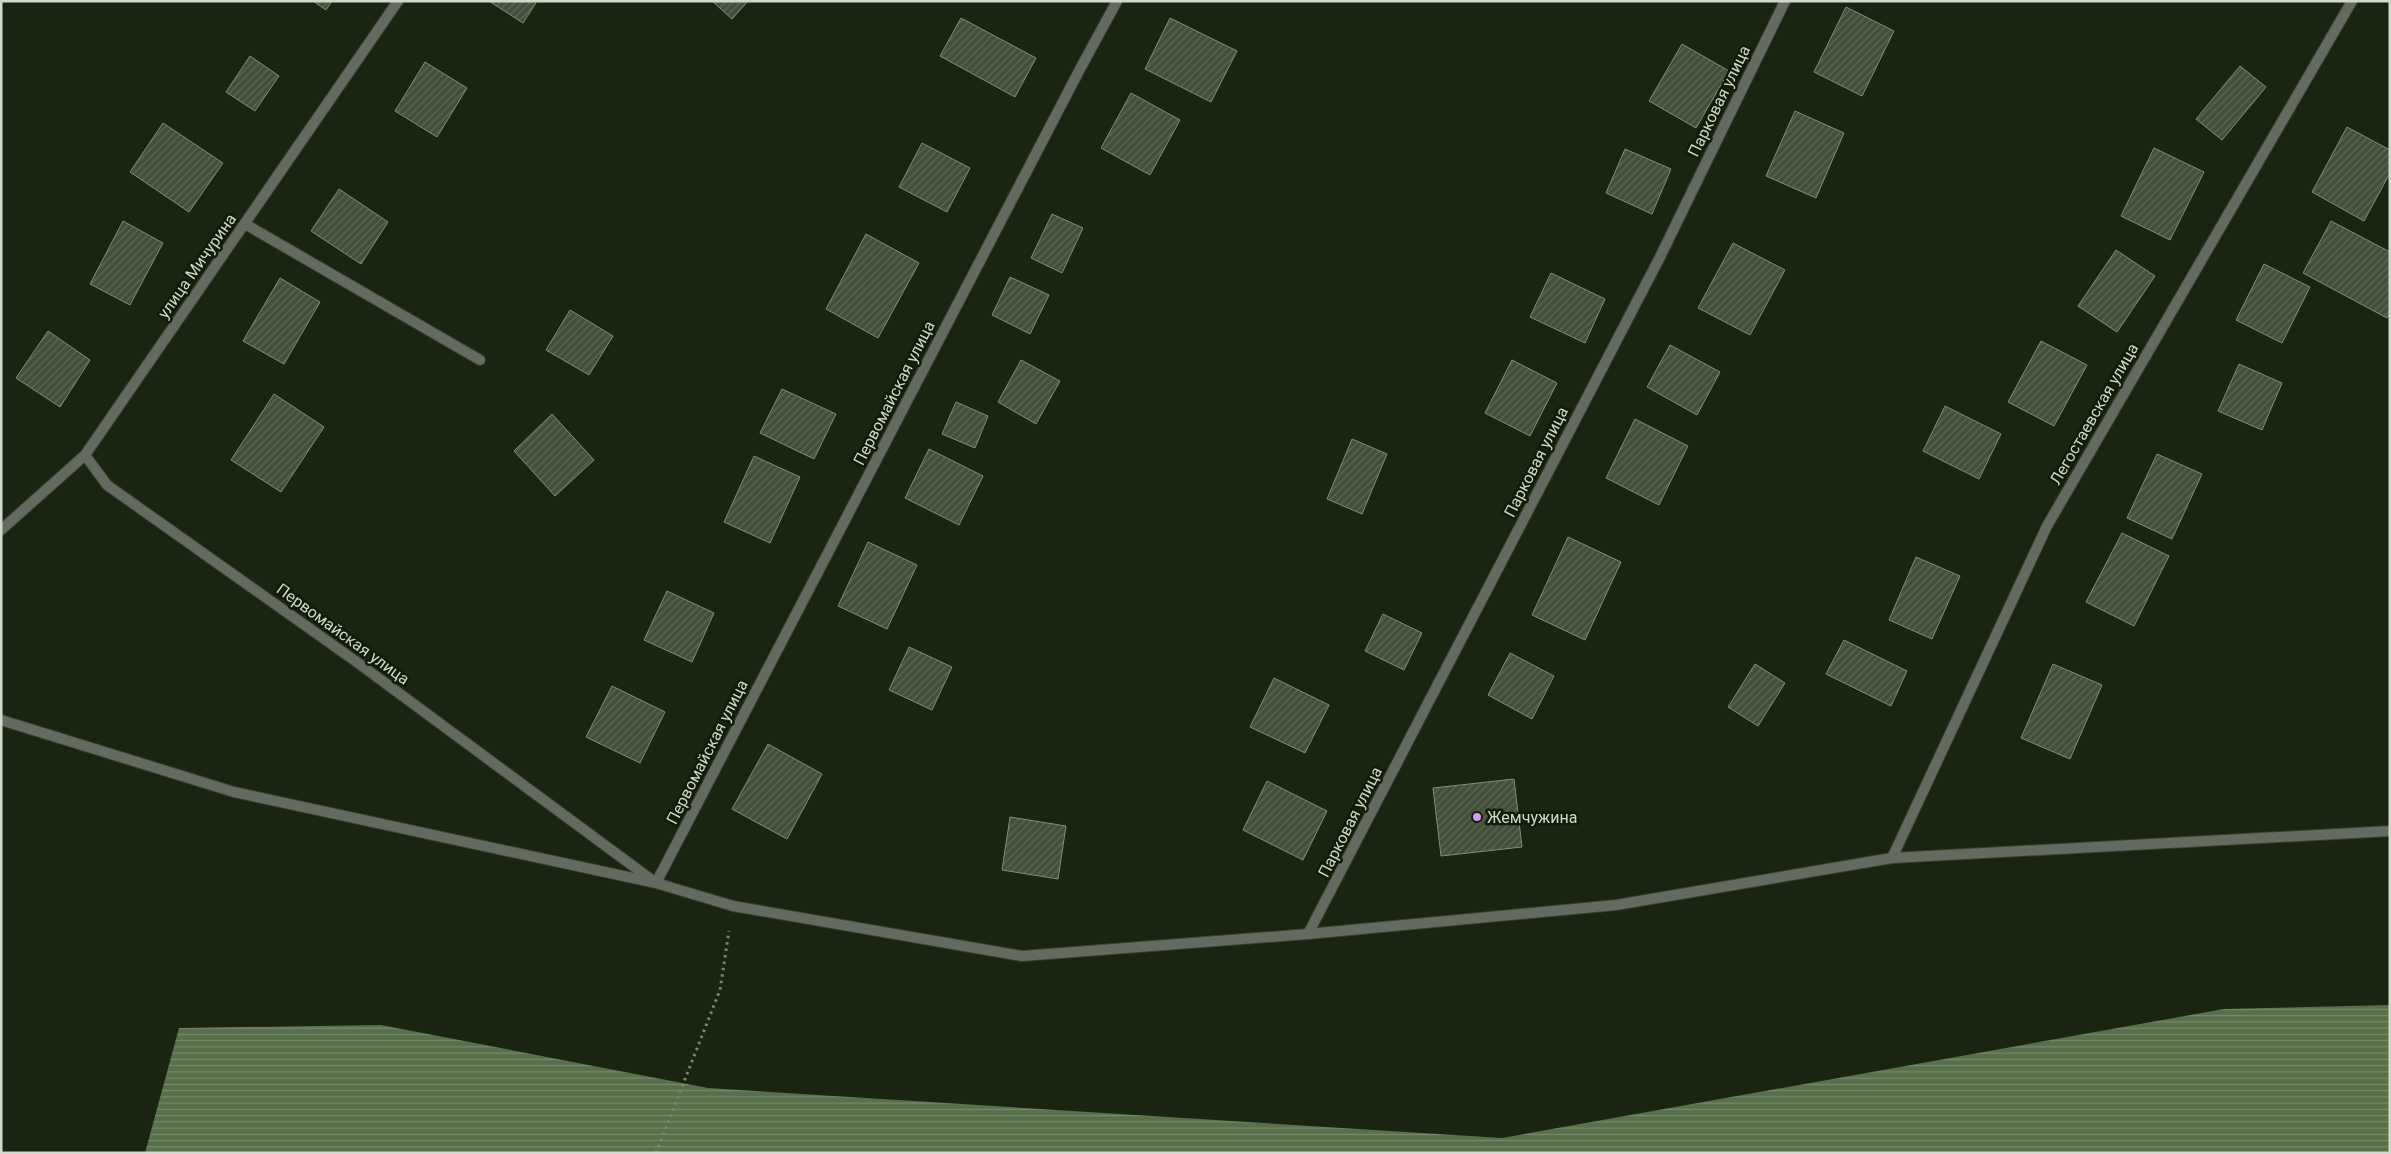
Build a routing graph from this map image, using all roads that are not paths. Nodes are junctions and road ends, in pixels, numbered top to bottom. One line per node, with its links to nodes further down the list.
1 (398, 1): 5 (street, улица Мичурина)
2 (1117, 1): 12 (street, Первомайская улица)
3 (1785, 1): 13 (street, Парковая улица)
4 (2352, 1): 11 (street, Легостаевская улица)
5 (244, 224): 6 (street); 7 (street, улица Мичурина)
6 (480, 360)
7 (85, 455): 8 (street, улица Мичурина); 12 (street, Первомайская улица)
8 (1, 530)
9 (1, 720): 12 (street)
10 (2390, 831): 11 (street)
11 (1892, 858): 13 (street)
12 (656, 884): 13 (street)
13 (1308, 934)

